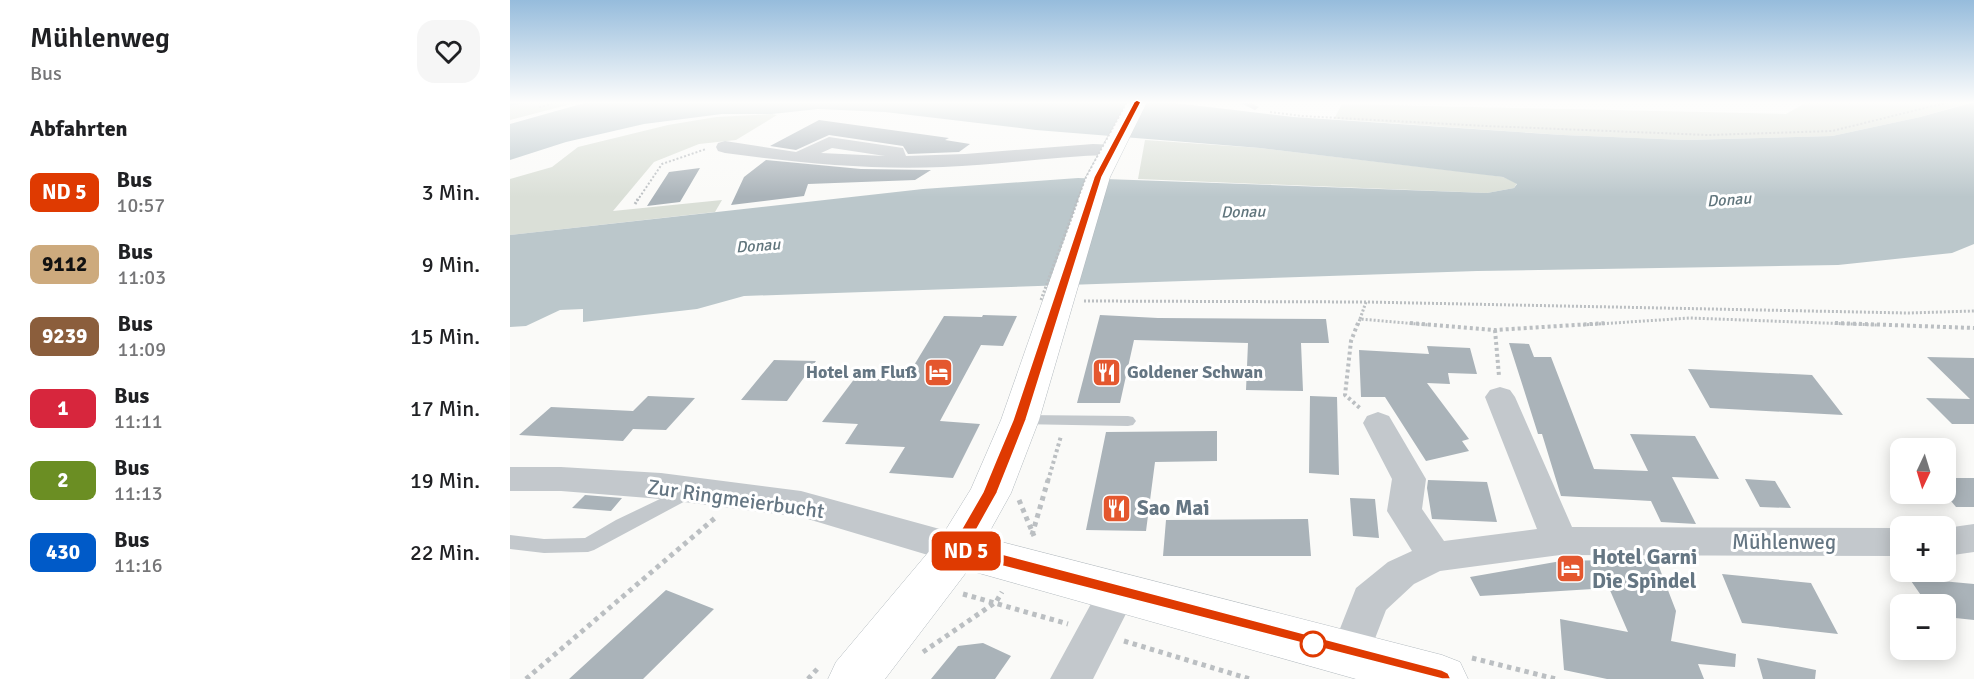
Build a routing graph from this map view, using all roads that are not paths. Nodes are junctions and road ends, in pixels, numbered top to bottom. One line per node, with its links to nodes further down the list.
1 (1115, 134): 3 (main road)
2 (725, 147): 3 (street)
3 (1105, 149): 5 (main road)
4 (1500, 398): 11 (street)
5 (1020, 420): 6 (lane); 15 (main road)
6 (1128, 421)
7 (1378, 423): 16 (street)
8 (510, 479): 9 (street, Zur Ringmeierbucht)
9 (692, 490): 13 (lane); 15 (street, Zur Ringmeierbucht)
10 (1974, 538): 12 (street)
11 (1560, 541): 14 (street, Mühlenweg); 16 (street, Mühlenweg)
12 (1956, 541)
13 (510, 542)
14 (1890, 542)
15 (957, 549): 17 (main road); 19 (main road)
16 (1435, 557): 18 (street, Mühlenweg)
17 (1119, 592): 18 (main road); 20 (street)
18 (1350, 654): 21 (main road)
19 (854, 679)
20 (1071, 679)
21 (1442, 679)

